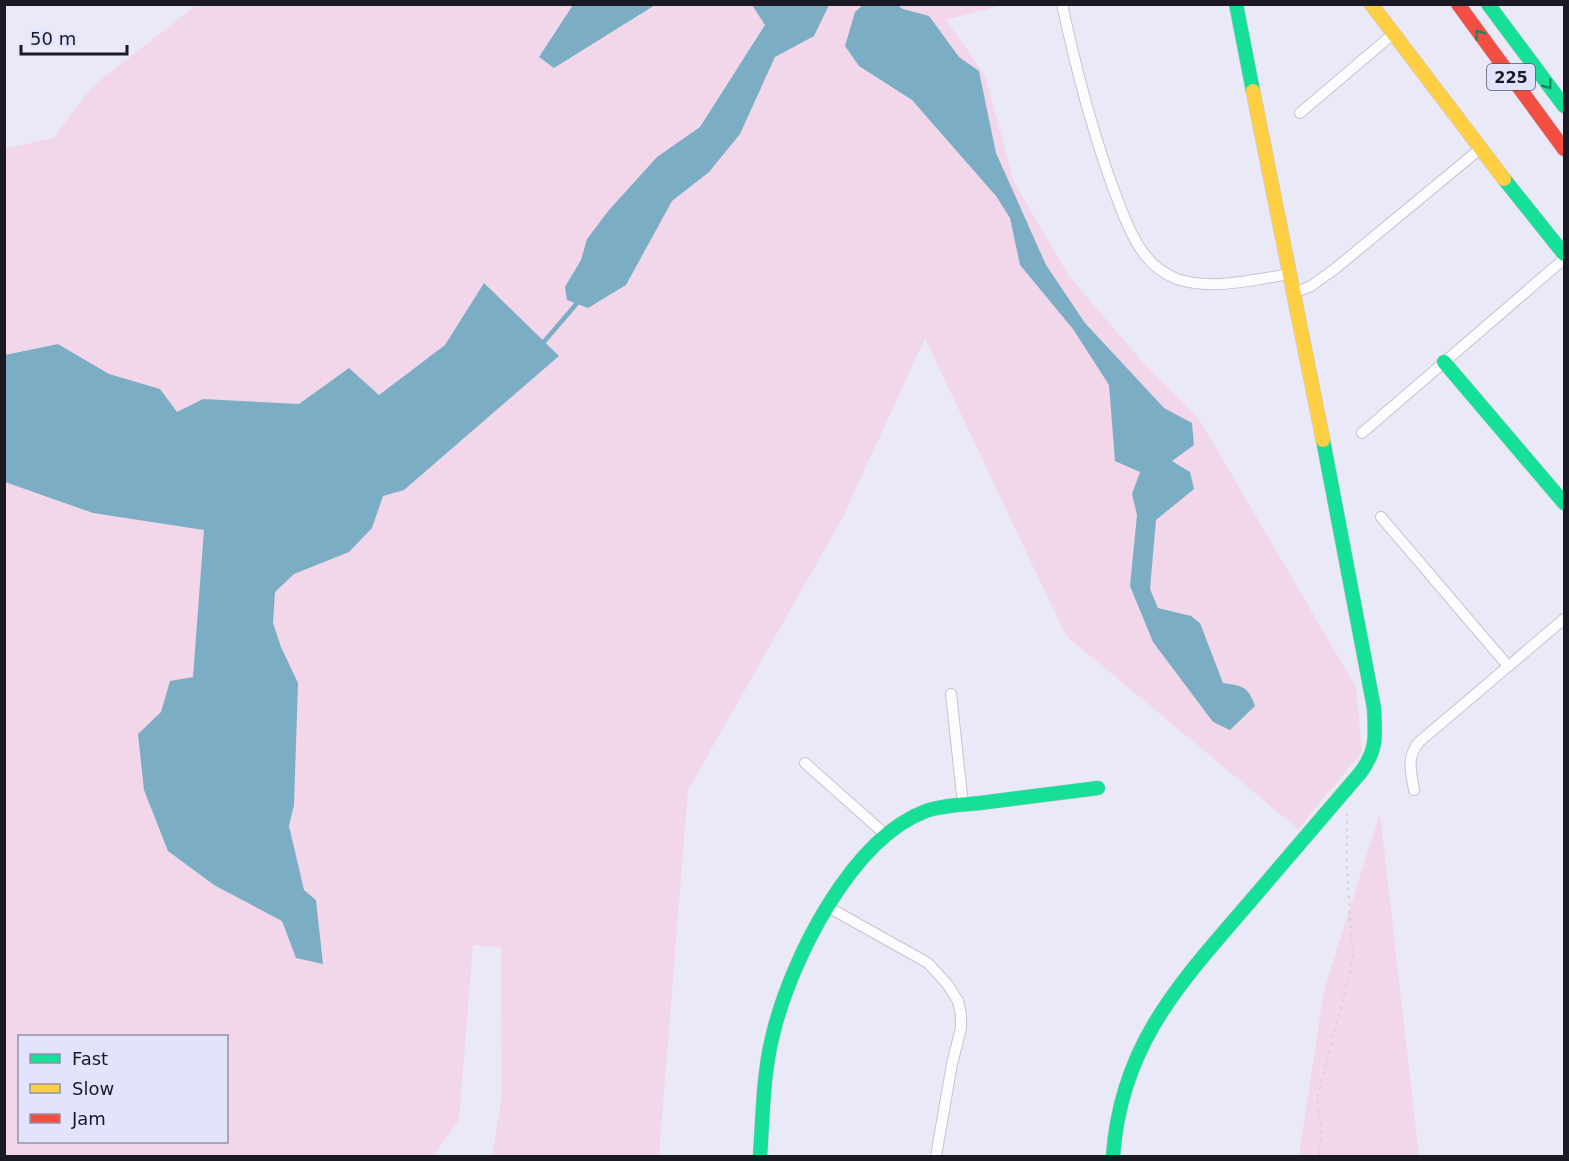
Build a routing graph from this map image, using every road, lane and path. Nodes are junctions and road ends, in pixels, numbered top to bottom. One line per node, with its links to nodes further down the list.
1 (1062, 4): 13 (street)
2 (1236, 4): 13 (main road)
3 (1371, 4): 6 (main road)
4 (1458, 4): 9 (main road, 225, one-way to 4)
5 (1488, 4): 7 (main road, 225, one-way to 7)
6 (1393, 34): 8 (street); 10 (main road)
7 (1564, 106)
8 (1300, 113)
9 (1564, 148)
10 (1480, 149): 11 (main road); 14 (street)
11 (1564, 254)
12 (1564, 259): 15 (street)
13 (1291, 274): 14 (main road)
14 (1294, 293): 24 (main road)
15 (1444, 363): 16 (street); 17 (main road)
16 (1362, 433)
17 (1564, 503)
18 (1381, 517): 20 (street)
19 (1564, 619): 20 (street)
20 (1508, 666): 25 (street)
21 (951, 694): 26 (street)
22 (805, 763): 27 (street)
23 (1098, 788): 26 (main road)
24 (1347, 790): 31 (main road); 32 (path)
25 (1414, 790)
26 (963, 804): 27 (main road)
27 (885, 835): 28 (main road)
28 (828, 907): 29 (main road); 30 (street)
29 (760, 1156)
30 (936, 1156)
31 (1113, 1156)
32 (1320, 1156)

